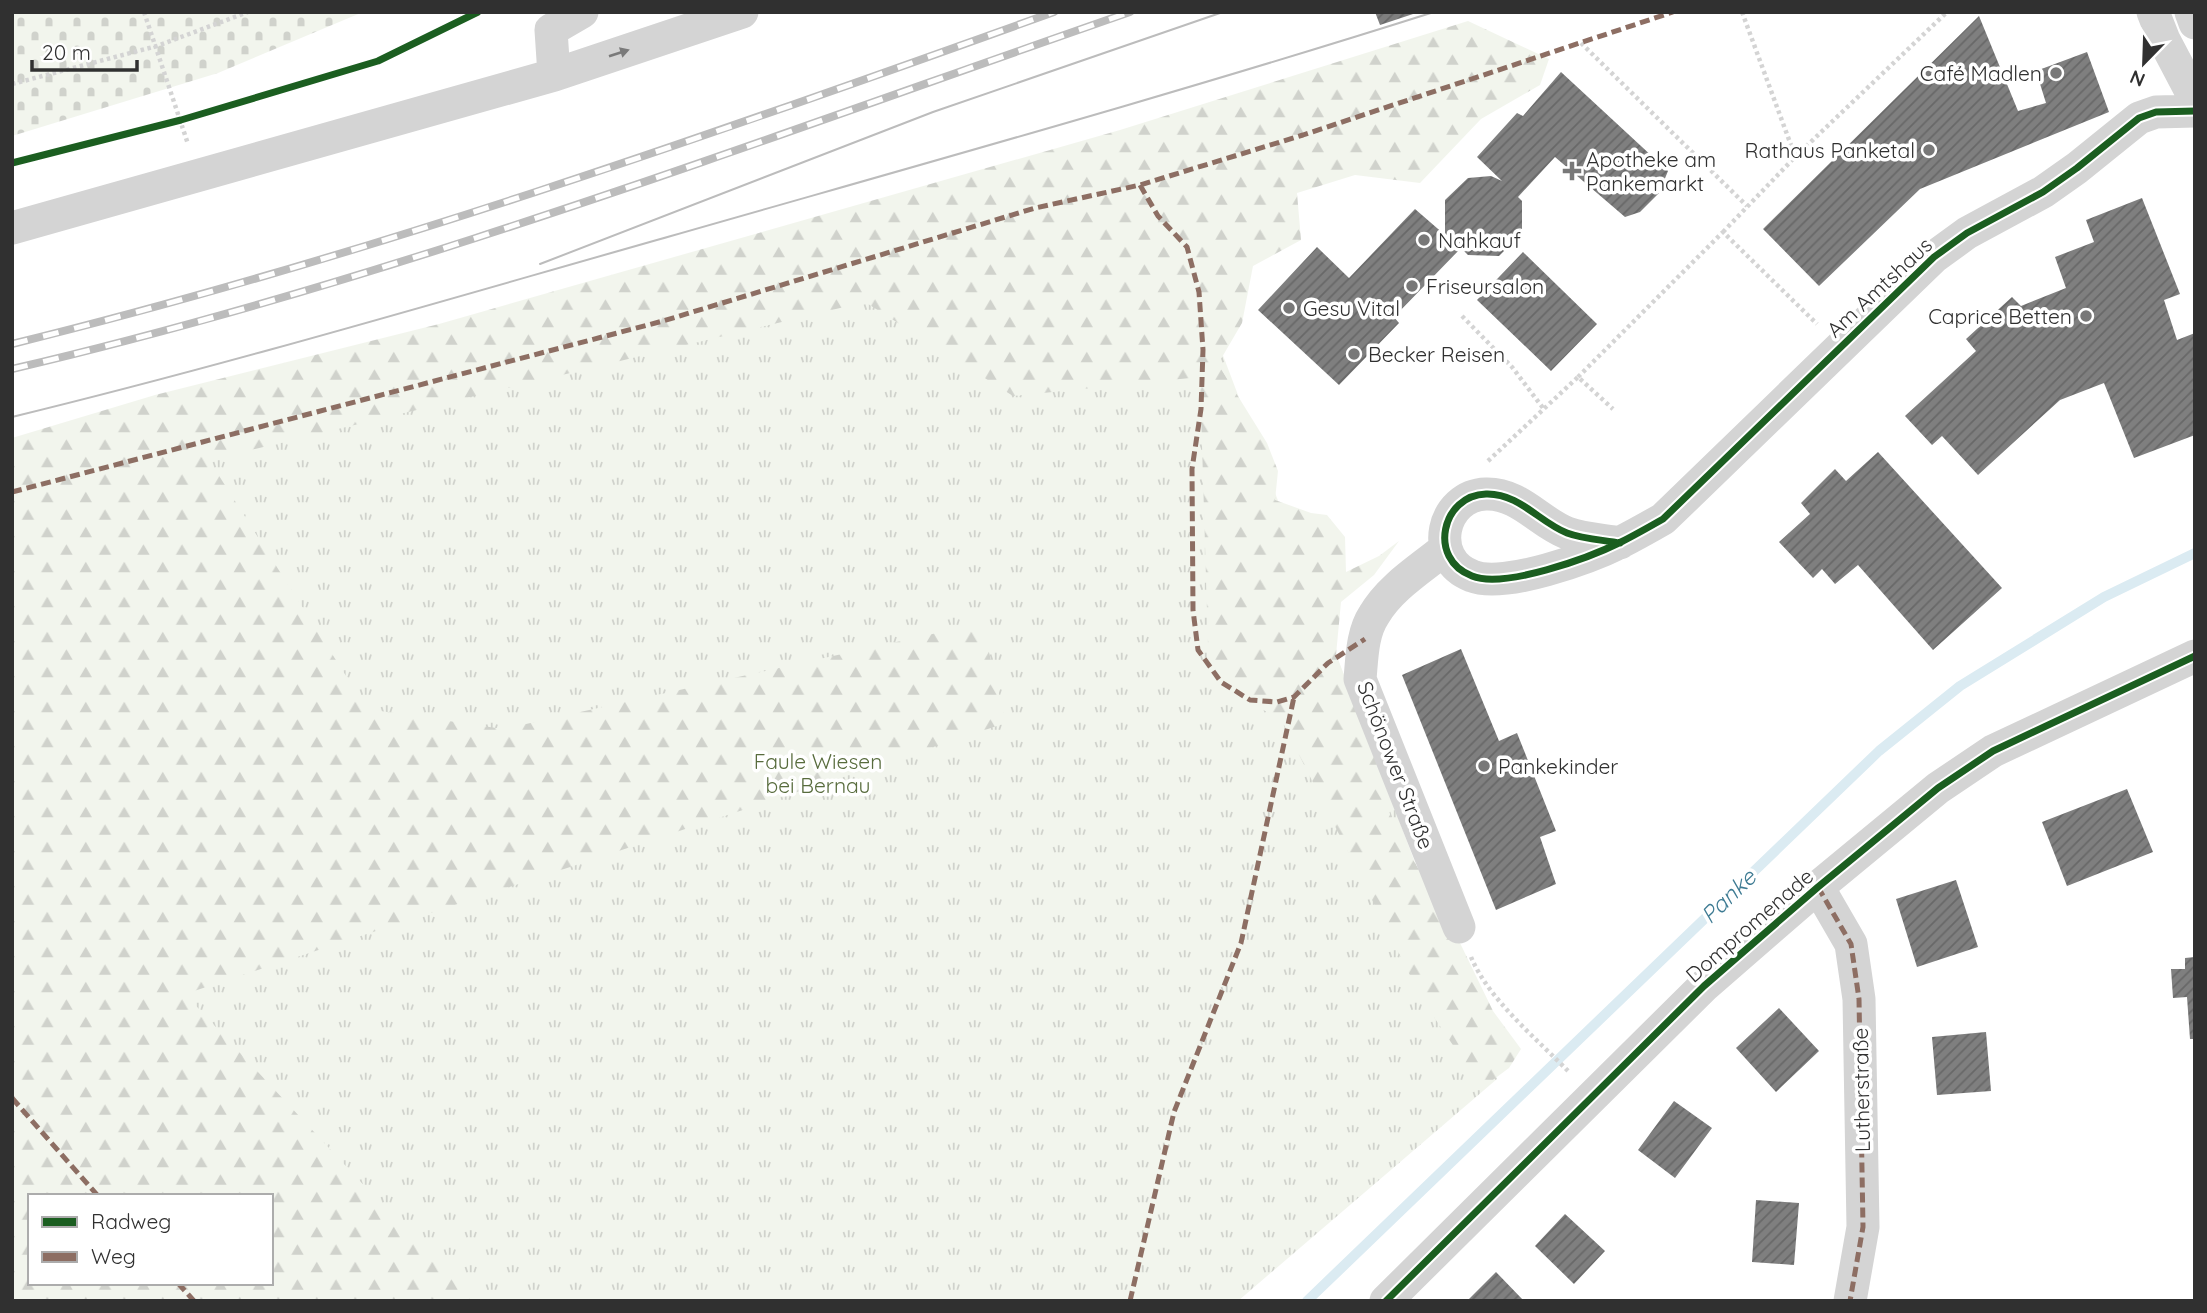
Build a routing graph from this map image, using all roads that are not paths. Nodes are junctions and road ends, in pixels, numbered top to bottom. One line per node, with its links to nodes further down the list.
1 (582, 12): 6 (street)
2 (742, 12): 6 (street, one-way to 2)
3 (2153, 12): 7 (street)
4 (2190, 12): 5 (street)
5 (2195, 23)
6 (554, 75): 9 (street)
7 (2195, 99)
8 (2195, 111): 10 (street, Am Amtshaus)
9 (12, 228)
10 (1620, 543): 11 (street, Am Amtshaus); 11 (street)
11 (1446, 548): 14 (street, Schönower Straße)
12 (2195, 656): 13 (street, Dompromenade)
13 (1818, 887): 15 (street, Dompromenade); 16 (street, Lutherstraße)
14 (1459, 927)
15 (1386, 1301)
16 (1850, 1301)

